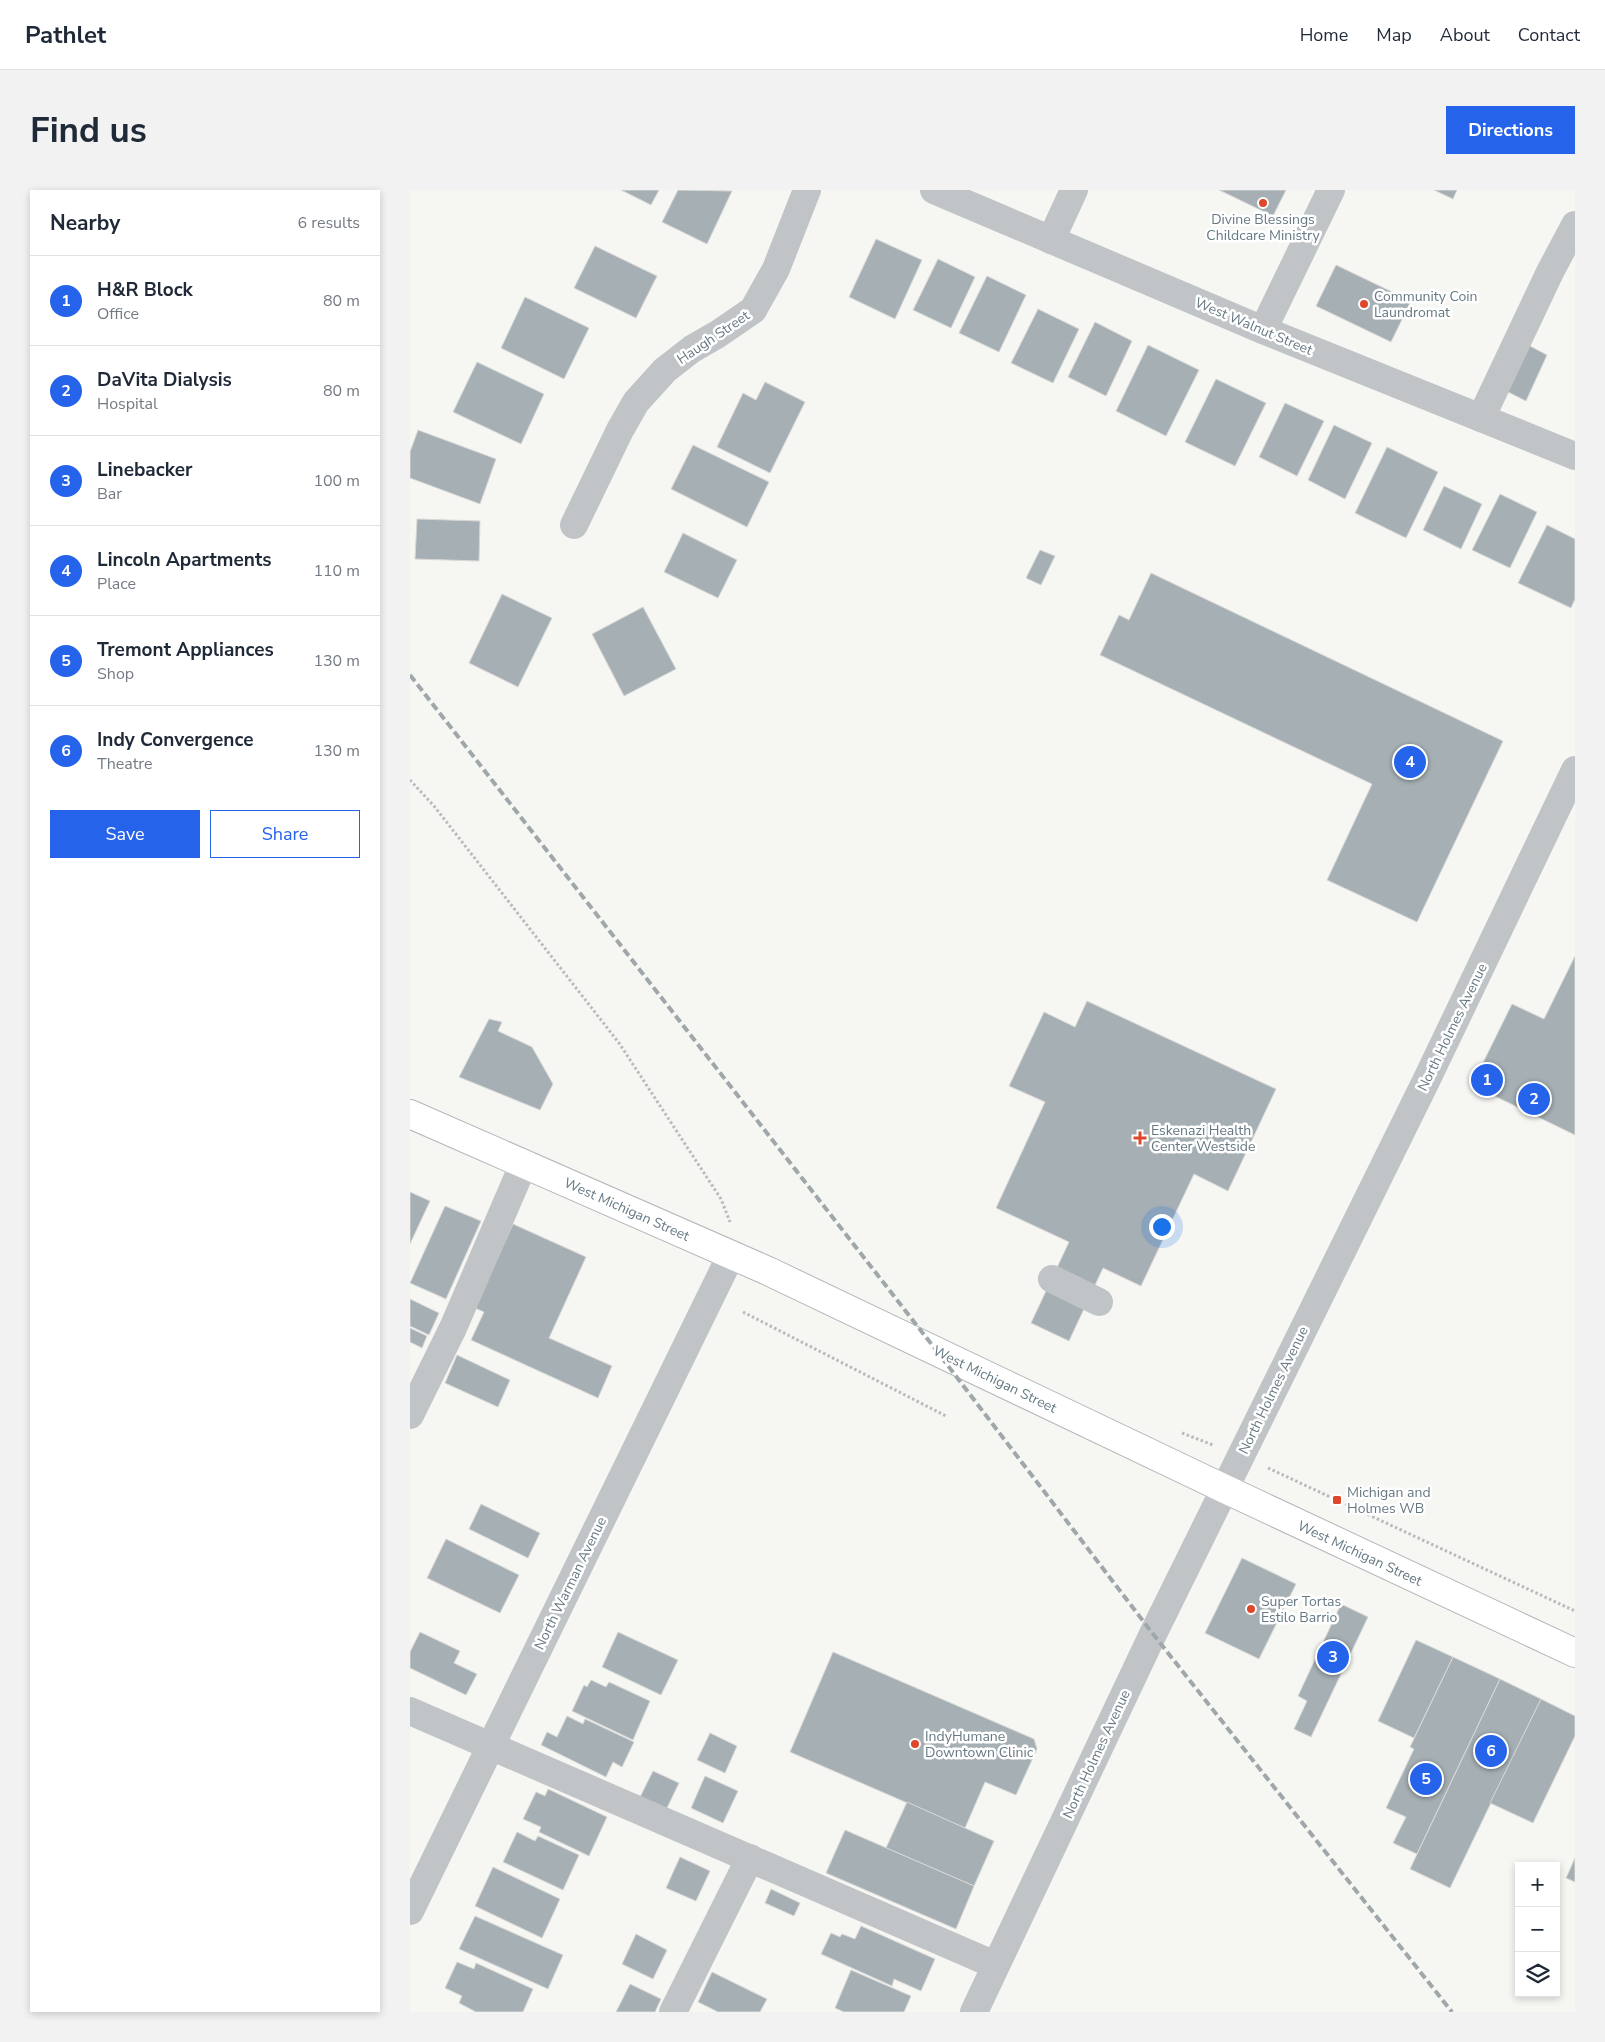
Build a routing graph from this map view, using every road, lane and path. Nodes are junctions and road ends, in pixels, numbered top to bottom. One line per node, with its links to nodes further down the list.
1 (807, 190): 10 (street, Haugh Street)
2 (934, 190): 6 (street, West Walnut Street)
3 (1074, 190): 6 (street)
4 (1331, 190): 7 (street)
5 (1575, 225): 8 (street)
6 (1051, 240): 7 (street, West Walnut Street)
7 (1263, 330): 8 (street, West Walnut Street)
8 (1481, 418): 9 (street, West Walnut Street)
9 (1575, 456)
10 (574, 525)
11 (1575, 770): 23 (street, North Holmes Avenue)
12 (410, 780): 15 (path)
13 (410, 1114): 14 (main road, West Michigan Street)
14 (524, 1163): 16 (main road, West Michigan Street); 20 (street)
15 (721, 1199)
16 (731, 1255): 23 (main road, West Michigan Street); 27 (street, North Warman Avenue)
17 (1052, 1279): 18 (street)
18 (1099, 1302)
19 (743, 1312): 21 (path)
20 (410, 1414)
21 (946, 1416)
22 (1279, 1472): 24 (path)
23 (1225, 1489): 25 (main road, West Michigan Street); 30 (street, North Holmes Avenue)
24 (1575, 1612)
25 (1575, 1653)
26 (410, 1711): 27 (street)
27 (491, 1746): 28 (street); 29 (street, North Warman Avenue)
28 (750, 1858): 30 (street); 31 (street)
29 (410, 1911)
30 (995, 1965): 32 (street, North Holmes Avenue)
31 (673, 2012)
32 (974, 2012)

